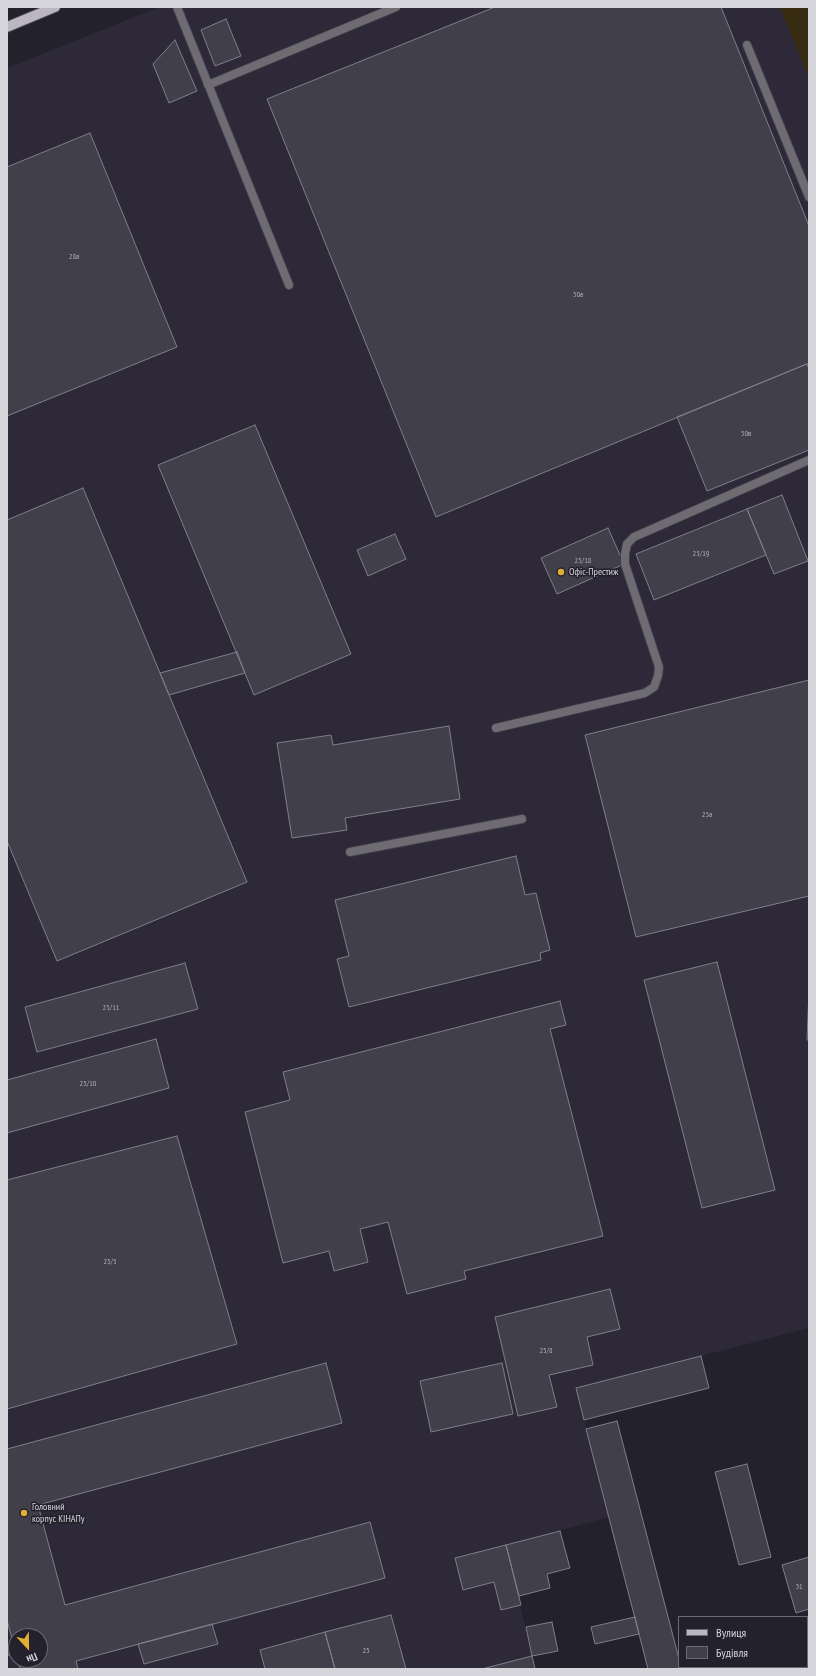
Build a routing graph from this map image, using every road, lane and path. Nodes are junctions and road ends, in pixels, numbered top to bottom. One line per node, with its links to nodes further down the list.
1 (55, 7): 4 (main road)
2 (177, 7): 6 (lane)
3 (396, 7): 6 (lane)
4 (7, 27)
5 (746, 46): 7 (lane)
6 (208, 85): 8 (lane)
7 (809, 197)
8 (289, 285)
9 (809, 460): 10 (lane)
10 (496, 728)
11 (522, 819): 12 (lane)
12 (350, 852)

